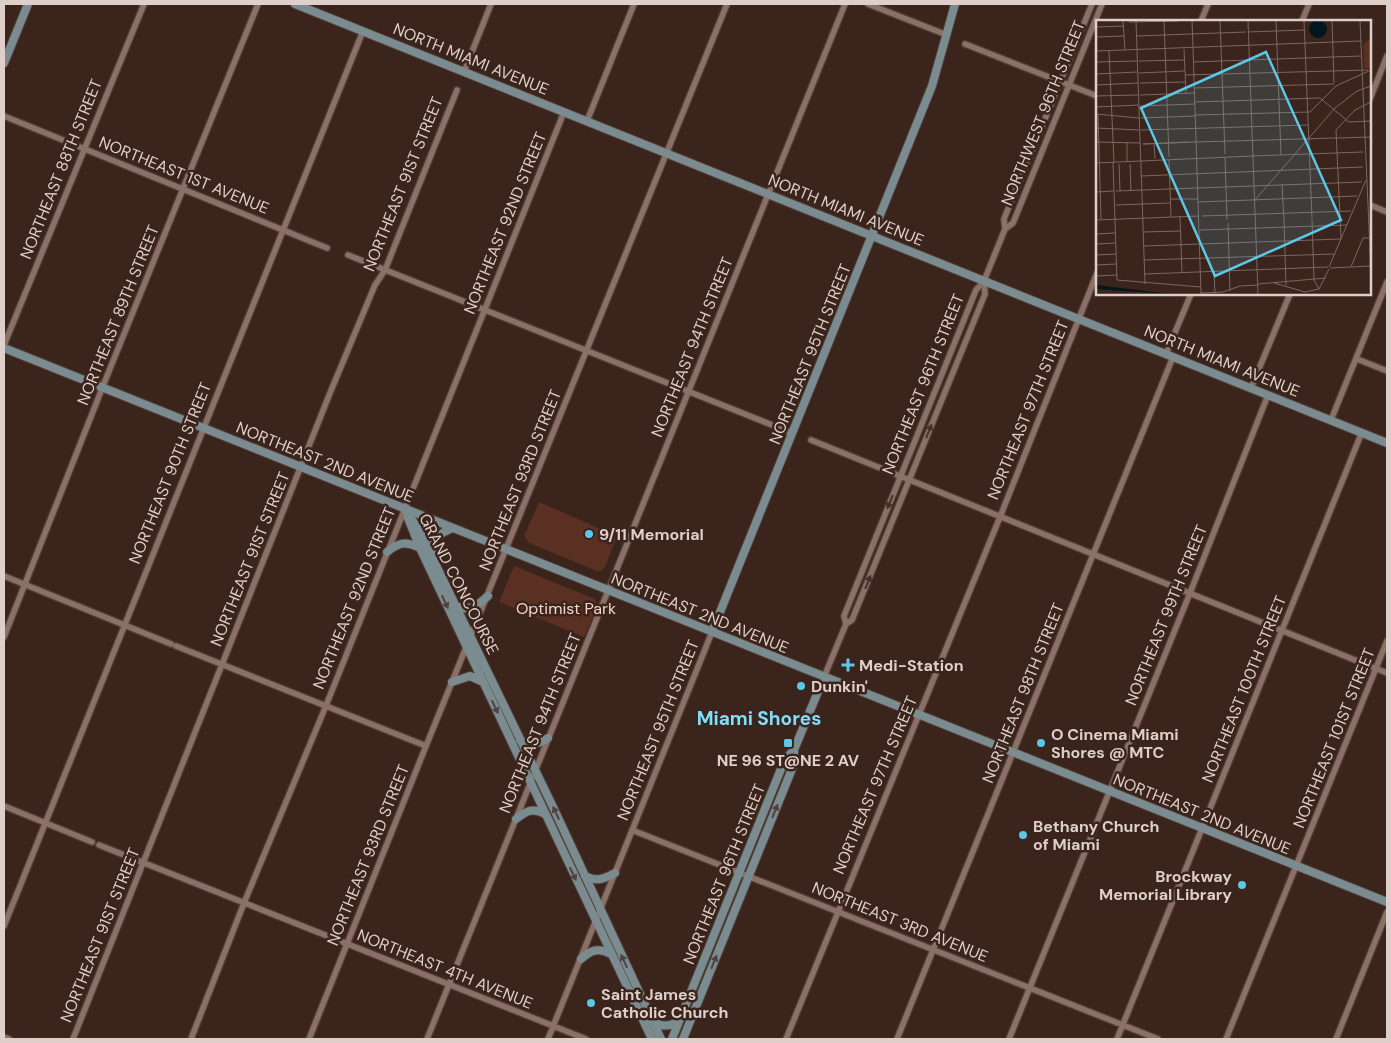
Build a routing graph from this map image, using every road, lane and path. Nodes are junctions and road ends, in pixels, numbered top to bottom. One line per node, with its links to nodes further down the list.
1 (27, 4): 21 (main road)
2 (144, 4): 31 (street, NORTHEAST 88TH STREET)
3 (258, 4): 33 (street, NORTHEAST 89TH STREET)
4 (295, 4): 17 (main road, NORTH MIAMI AVENUE)
5 (491, 4): 22 (street)
6 (634, 4): 30 (street)
7 (727, 4): 32 (street, NORTHEAST 93RD STREET)
8 (845, 4): 34 (street, NORTHEAST 94TH STREET)
9 (868, 4): 18 (street)
10 (955, 4): 18 (main road, NORTHEAST 95TH STREET)
11 (1092, 4): 23 (street, NORTHWEST 96TH STREET)
12 (1102, 4): 24 (street, NORTHWEST 96TH STREET)
13 (1208, 4): 15 (street)
14 (1309, 4): 16 (street)
15 (1201, 20)
16 (1302, 20)
17 (363, 31): 22 (main road, NORTH MIAMI AVENUE); 38 (street, NORTHEAST 90TH STREET)
18 (947, 35): 39 (main road, NORTHEAST 95TH STREET)
19 (965, 44): 23 (street)
20 (1387, 56): 27 (street)
21 (4, 63)
22 (464, 72): 28 (main road, NORTH MIAMI AVENUE)
23 (1060, 81): 24 (street); 37 (street, NORTHWEST 96TH STREET)
24 (1069, 85): 26 (street); 37 (street, NORTHWEST 96TH STREET)
25 (457, 90): 42 (street, NORTHEAST 91ST STREET)
26 (1096, 96)
27 (1371, 96)
28 (564, 112): 30 (main road, NORTH MIAMI AVENUE); 48 (street, NORTHEAST 92ND STREET)
29 (4, 116): 31 (street, NORTHEAST 1ST AVENUE)
30 (587, 121): 32 (main road, NORTH MIAMI AVENUE)
31 (84, 148): 33 (street, NORTHEAST 1ST AVENUE); 50 (street, NORTHEAST 88TH STREET)
32 (666, 153): 34 (main road, NORTH MIAMI AVENUE); 51 (street, NORTHEAST 93RD STREET)
33 (184, 189): 38 (street, NORTHEAST 1ST AVENUE); 55 (street, NORTHEAST 89TH STREET)
34 (768, 194): 39 (main road, NORTH MIAMI AVENUE); 57 (street, NORTHEAST 94TH STREET)
35 (1371, 205): 36 (street)
36 (1387, 212)
37 (1005, 229): 44 (street, NORTHWEST 96TH STREET)
38 (284, 230): 40 (street, NORTHEAST 1ST AVENUE); 60 (street, NORTHEAST 90TH STREET)
39 (872, 236): 44 (main road, NORTH MIAMI AVENUE); 62 (main road, NORTHEAST 95TH STREET)
40 (327, 248)
41 (348, 255): 42 (street)
42 (385, 270): 48 (street); 65 (street, NORTHEAST 91ST STREET)
43 (1096, 276): 49 (street, NORTHEAST 97TH STREET)
44 (984, 281): 49 (main road, NORTH MIAMI AVENUE); 66 (street, NORTHEAST 96TH STREET); 67 (street, NORTHEAST 96TH STREET, one-way to 44)
45 (1387, 282): 53 (street)
46 (1191, 295): 52 (street, NORTHEAST 98TH STREET)
47 (1290, 295): 56 (street)
48 (485, 310): 51 (street); 68 (street, NORTHEAST 92ND STREET)
49 (1079, 319): 52 (main road, NORTH MIAMI AVENUE); 69 (street, NORTHEAST 97TH STREET)
50 (4, 347): 55 (main road, NORTHEAST 2ND AVENUE)
51 (587, 350): 57 (street); 72 (street, NORTHEAST 93RD STREET)
52 (1170, 355): 56 (main road, NORTH MIAMI AVENUE); 74 (street, NORTHEAST 98TH STREET)
53 (1357, 359): 54 (street); 59 (street)
54 (1387, 371)
55 (102, 388): 60 (main road, NORTHEAST 2ND AVENUE); 77 (street, NORTHEAST 89TH STREET)
56 (1251, 388): 58 (main road, NORTH MIAMI AVENUE)
57 (689, 391): 62 (street); 78 (street, NORTHEAST 94TH STREET)
58 (1268, 395): 59 (main road, NORTH MIAMI AVENUE); 79 (street, NORTHEAST 99TH STREET)
59 (1331, 420): 61 (main road, NORTH MIAMI AVENUE)
60 (203, 428): 65 (main road, NORTHEAST 2ND AVENUE); 83 (street, NORTHEAST 90TH STREET)
61 (1362, 432): 64 (main road, NORTH MIAMI AVENUE); 84 (street, NORTHEAST 100TH STREET)
62 (792, 433): 85 (main road, NORTHEAST 95TH STREET)
63 (811, 440): 66 (street)
64 (1387, 443)
65 (301, 468): 68 (main road, NORTHEAST 2ND AVENUE); 90 (street, NORTHEAST 91ST STREET)
66 (900, 476): 67 (street); 82 (street, NORTHEAST 96TH STREET, one-way to 82)
67 (909, 480): 69 (street); 82 (street, NORTHEAST 96TH STREET, one-way to 67)
68 (404, 509): 70 (main road, NORTHEAST 2ND AVENUE); 71 (main road, GRAND CONCOURSE); 73 (street, NORTHEAST 92ND STREET); 75 (main road, GRAND CONCOURSE)
69 (1000, 517): 74 (street); 97 (street, NORTHEAST 97TH STREET)
70 (453, 528): 72 (main road, NORTHEAST 2ND AVENUE); 75 (main road)
71 (420, 548): 73 (main road); 89 (main road, GRAND CONCOURSE, one-way to 89)
72 (507, 550): 78 (main road, NORTHEAST 2ND AVENUE); 80 (street, NORTHEAST 93RD STREET)
73 (387, 552): 96 (street, NORTHEAST 92ND STREET)
74 (1094, 554): 79 (street); 102 (street, NORTHEAST 98TH STREET)
75 (432, 557): 81 (main road, GRAND CONCOURSE)
76 (4, 576): 77 (street)
77 (25, 584): 83 (street); 86 (street, NORTHEAST 89TH STREET)
78 (608, 591): 85 (main road, NORTHEAST 2ND AVENUE); 98 (street, NORTHEAST 94TH STREET)
79 (1190, 592): 84 (street); 105 (street, NORTHEAST 99TH STREET)
80 (488, 596): 81 (main road); 87 (street, NORTHEAST 93RD STREET)
81 (456, 606): 87 (main road, GRAND CONCOURSE)
82 (846, 624): 93 (street, NORTHEAST 96TH STREET)
83 (124, 625): 90 (street); 109 (street, NORTHEAST 90TH STREET)
84 (1283, 630): 91 (street); 110 (street, NORTHEAST 100TH STREET)
85 (712, 632): 93 (main road, NORTHEAST 2ND AVENUE); 111 (street, NORTHEAST 95TH STREET)
86 (4, 638)
87 (471, 638): 89 (street, NORTHEAST 93RD STREET); 99 (main road, GRAND CONCOURSE)
88 (1387, 641): 91 (street, NORTHEAST 101ST STREET)
89 (467, 648): 94 (street, NORTHEAST 93RD STREET); 95 (main road, GRAND CONCOURSE)
90 (223, 665): 96 (street); 114 (street, NORTHEAST 91ST STREET)
91 (1376, 668): 92 (street); 115 (street, NORTHEAST 101ST STREET)
92 (1387, 673)
93 (824, 677): 97 (main road, NORTHEAST 2ND AVENUE); 101 (main road, NORTHEAST 96TH STREET)
94 (452, 682): 95 (main road); 100 (street, NORTHEAST 93RD STREET)
95 (483, 682): 104 (main road, GRAND CONCOURSE, one-way to 104)
96 (325, 706): 100 (street); 121 (street, NORTHEAST 92ND STREET)
97 (919, 715): 102 (main road, NORTHEAST 2ND AVENUE); 123 (street, NORTHEAST 97TH STREET)
98 (548, 738): 99 (main road); 103 (street, NORTHEAST 94TH STREET)
99 (519, 740): 103 (main road, GRAND CONCOURSE)
100 (426, 746): 127 (street, NORTHEAST 93RD STREET)
101 (794, 750): 117 (main road, NORTHEAST 96TH STREET); 119 (main road, NORTHEAST 96TH STREET, one-way to 101)
102 (1013, 753): 105 (main road, NORTHEAST 2ND AVENUE); 128 (street, NORTHEAST 98TH STREET)
103 (535, 771): 104 (street, NORTHEAST 94TH STREET); 118 (main road, GRAND CONCOURSE, one-way to 103)
104 (530, 783): 107 (main road, GRAND CONCOURSE); 108 (street, NORTHEAST 94TH STREET)
105 (1109, 791): 110 (main road, NORTHEAST 2ND AVENUE); 132 (street, NORTHEAST 99TH STREET)
106 (4, 806): 109 (street)
107 (545, 814): 108 (main road); 125 (main road, GRAND CONCOURSE, one-way to 125)
108 (516, 819): 131 (street, NORTHEAST 94TH STREET)
109 (45, 823): 112 (street); 126 (street, NORTHEAST 90TH STREET)
110 (1203, 829): 115 (main road, NORTHEAST 2ND AVENUE); 135 (street, NORTHEAST 100TH STREET)
111 (632, 830): 116 (street, NORTHEAST 95TH STREET); 117 (street, NORTHEAST 3RD AVENUE)
112 (92, 842)
113 (99, 845): 114 (street, NORTHEAST 4TH AVENUE)
114 (144, 863): 121 (street, NORTHEAST 4TH AVENUE); 140 (street, NORTHEAST 91ST STREET)
115 (1297, 866): 120 (main road, NORTHEAST 2ND AVENUE); 154 (street, NORTHEAST 101ST STREET)
116 (615, 873): 118 (main road); 122 (street, NORTHEAST 95TH STREET)
117 (739, 873): 119 (street, NORTHEAST 3RD AVENUE); 134 (main road, NORTHEAST 96TH STREET)
118 (585, 876): 122 (main road, GRAND CONCOURSE)
119 (749, 877): 123 (street, NORTHEAST 3RD AVENUE); 148 (main road, NORTHEAST 96TH STREET, one-way to 119)
120 (1387, 902)
121 (244, 903): 127 (street, NORTHEAST 4TH AVENUE); 141 (street, NORTHEAST 92ND STREET)
122 (600, 910): 125 (street, NORTHEAST 95TH STREET); 133 (main road, GRAND CONCOURSE, one-way to 122)
123 (837, 912): 128 (street, NORTHEAST 3RD AVENUE); 149 (street, NORTHEAST 97TH STREET)
124 (1387, 912): 155 (street)
125 (596, 921): 129 (main road, GRAND CONCOURSE); 130 (street, NORTHEAST 95TH STREET)
126 (4, 926)
127 (348, 945): 131 (street, NORTHEAST 4TH AVENUE); 142 (street, NORTHEAST 93RD STREET)
128 (933, 950): 132 (street, NORTHEAST 3RD AVENUE); 150 (street, NORTHEAST 98TH STREET)
129 (611, 954): 130 (main road); 138 (main road, GRAND CONCOURSE)
130 (581, 959): 136 (street, NORTHEAST 95TH STREET)
131 (449, 985): 136 (street, NORTHEAST 4TH AVENUE); 143 (street, NORTHEAST 94TH STREET)
132 (1030, 989): 135 (street, NORTHEAST 3RD AVENUE); 151 (street, NORTHEAST 99TH STREET)
133 (652, 1020): 134 (main road); 146 (main road, GRAND CONCOURSE)
134 (679, 1021): 147 (main road, NORTHEAST 96TH STREET)
135 (1122, 1025): 152 (street, NORTHEAST 100TH STREET); 153 (street, NORTHEAST 3RD AVENUE)
136 (553, 1026): 144 (street, NORTHEAST 95TH STREET); 145 (street, NORTHEAST 4TH AVENUE)
137 (4, 1037): 139 (street)
138 (649, 1037)
139 (9, 1039)
140 (73, 1039)
141 (191, 1039)
142 (309, 1039)
143 (427, 1039)
144 (548, 1039)
145 (586, 1039)
146 (661, 1039)
147 (672, 1039)
148 (683, 1039)
149 (786, 1039)
150 (897, 1039)
151 (1009, 1039)
152 (1117, 1039)
153 (1158, 1039)
154 (1226, 1039)
155 (1336, 1039)

